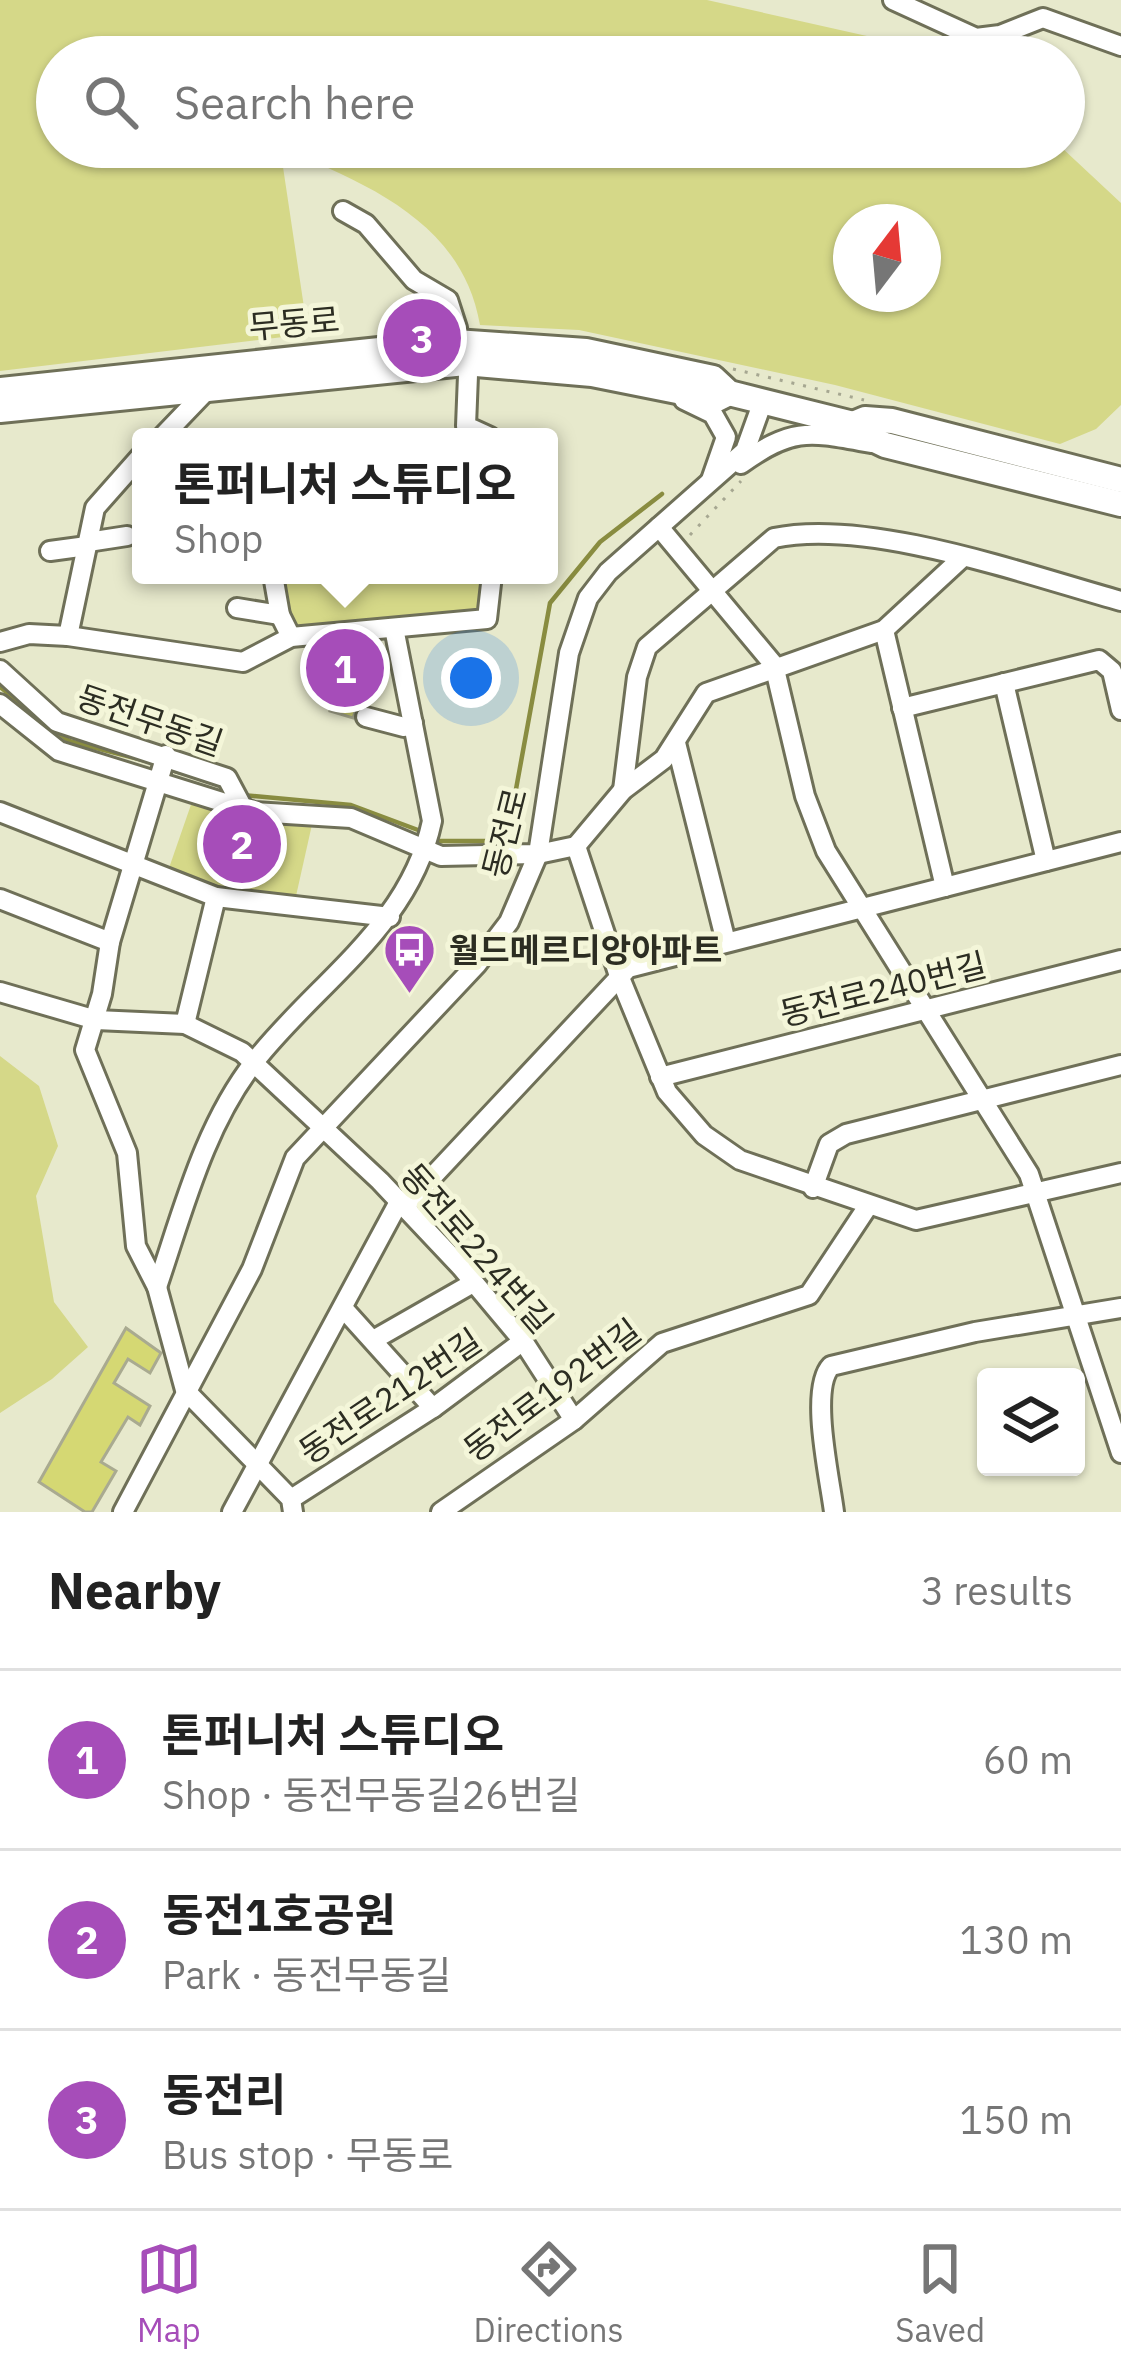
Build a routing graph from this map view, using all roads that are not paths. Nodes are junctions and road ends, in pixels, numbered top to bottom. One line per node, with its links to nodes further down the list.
1 (893, 0): 2 (street)
2 (972, 36)
3 (992, 36): 4 (street)
4 (1121, 46)
5 (343, 211): 6 (street)
6 (457, 328)
7 (468, 375): 16 (street)
8 (212, 385): 9 (main road, 무동로); 13 (main road, 무동로); 15 (street)
9 (653, 385): 11 (main road, 무동로); 20 (street)
10 (0, 390): 11 (main road, 무동로)
11 (730, 392): 12 (main road, 무동로)
12 (764, 401): 14 (main road, 무동로); 20 (street, 동전로)
13 (0, 410)
14 (853, 424): 17 (main road, 무동로); 19 (main road, 무동로)
15 (173, 428)
16 (470, 428)
17 (885, 445): 20 (street); 21 (main road, 무동로)
18 (132, 466): 24 (street)
19 (1121, 480)
20 (706, 488): 22 (street, 동전로)
21 (1121, 503)
22 (659, 527): 29 (street); 55 (street, 동전로)
23 (127, 536): 24 (street)
24 (88, 543): 25 (street); 35 (street)
25 (50, 550)
26 (963, 557): 29 (street); 30 (street); 34 (street)
27 (275, 584): 32 (street)
28 (491, 584): 33 (street)
29 (709, 591): 38 (street); 49 (street)
30 (1121, 601)
31 (236, 608): 32 (street)
32 (280, 615): 36 (street)
33 (394, 628): 36 (street); 45 (street)
34 (884, 630): 38 (street); 42 (street)
35 (68, 636): 36 (street); 37 (street)
36 (291, 638)
37 (0, 642)
38 (774, 665): 46 (street); 61 (street)
39 (0, 670): 47 (street, 동전무동길)
40 (1004, 683): 42 (street); 43 (street); 56 (street)
41 (0, 704): 48 (street)
42 (902, 708): 58 (street)
43 (1121, 710)
44 (366, 717): 45 (street)
45 (412, 723): 54 (street)
46 (676, 743): 49 (street); 64 (street)
47 (166, 755): 48 (street); 50 (street, 동전무동길)
48 (160, 781): 50 (street); 57 (street)
49 (623, 790): 53 (street)
50 (248, 810): 54 (street)
51 (0, 812): 57 (street)
52 (1121, 842): 56 (street)
53 (577, 846): 55 (street); 66 (street)
54 (424, 851): 55 (street); 62 (street)
55 (538, 854): 75 (street, 동전로)
56 (1046, 861): 58 (street)
57 (135, 863): 59 (street); 63 (street)
58 (945, 887): 61 (street)
59 (216, 897): 62 (street); 70 (street)
60 (0, 899): 63 (street)
61 (860, 908): 64 (street); 68 (street)
62 (390, 917): 71 (street)
63 (110, 941): 69 (street)
64 (726, 942): 66 (street)
65 (1121, 960): 68 (street, 동전로240번길)
66 (618, 973): 73 (street); 79 (street)
67 (0, 992): 69 (street)
68 (925, 1010): 73 (street, 동전로240번길); 74 (street)
69 (96, 1020): 70 (street); 82 (street)
70 (185, 1024): 71 (street, 동전로224번길)
71 (255, 1061): 75 (street, 동전로224번길); 82 (street)
72 (1121, 1065): 74 (street)
73 (660, 1077): 77 (street)
74 (983, 1100): 77 (street); 78 (street)
75 (322, 1128): 79 (street, 동전로224번길); 88 (street, 동전로)
76 (1121, 1173): 78 (street)
77 (813, 1188): 80 (street)
78 (1036, 1194): 80 (street); 85 (street)
79 (402, 1203): 81 (street, 동전로224번길); 83 (street)
80 (868, 1206): 90 (street, 동전로192번길)
81 (473, 1283): 86 (street); 87 (street, 동전로224번길)
82 (157, 1287): 88 (street)
83 (343, 1308): 86 (street); 92 (street)
84 (1121, 1308): 85 (street)
85 (1075, 1315): 91 (street); 97 (street)
86 (375, 1339): 89 (street)
87 (523, 1341): 89 (street, 동전로212번길); 90 (street, 동전로224번길)
88 (185, 1390): 92 (street, 동전로212번길); 94 (street, 동전로)
89 (433, 1408): 93 (street, 동전로212번길)
90 (574, 1420): 96 (street, 동전로192번길)
91 (1121, 1453)
92 (255, 1468): 93 (street, 동전로212번길); 95 (street)
93 (292, 1506)
94 (123, 1512)
95 (232, 1512)
96 (441, 1512)
97 (834, 1512)

